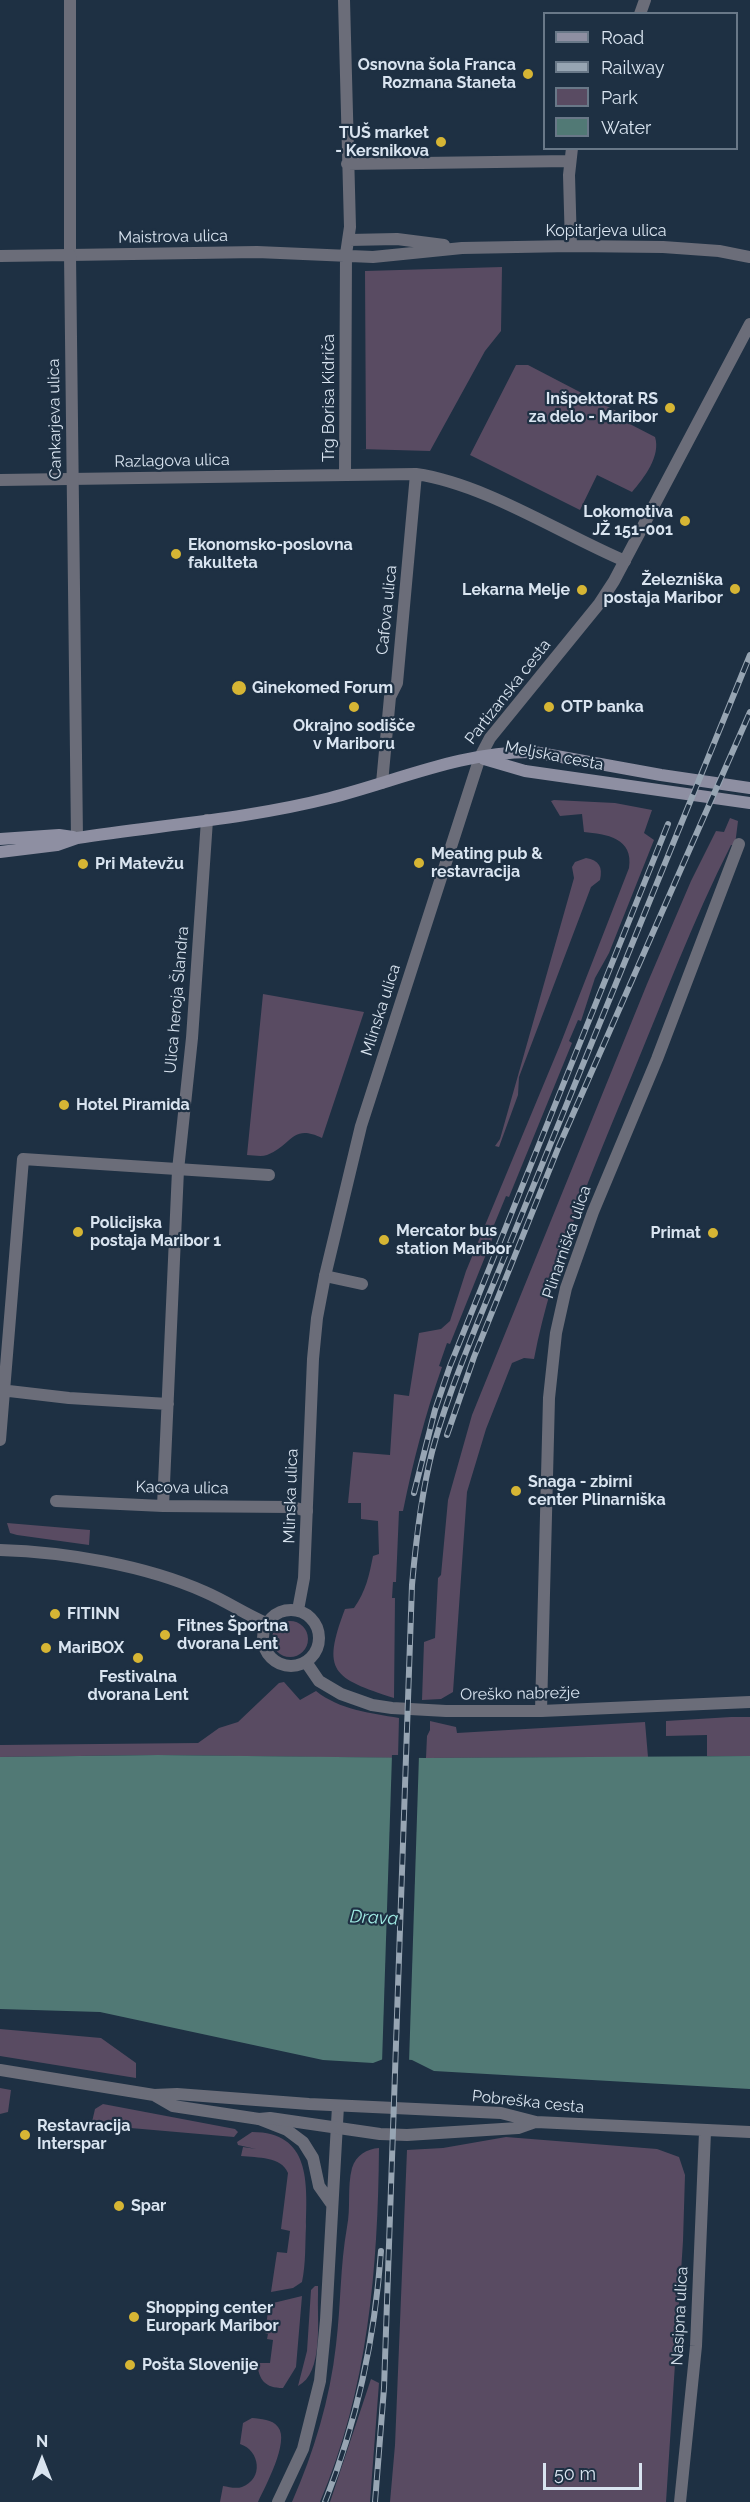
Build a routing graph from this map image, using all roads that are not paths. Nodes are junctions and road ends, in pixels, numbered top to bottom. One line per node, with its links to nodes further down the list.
1 (70, 0): 9 (street, Cankarjeva ulica)
2 (344, 0): 4 (street, Trg Borisa Kidriča)
3 (571, 155): 4 (street); 6 (street)
4 (347, 164): 5 (street, Trg Borisa Kidriča)
5 (349, 240): 7 (street, Kopitarjeva ulica); 8 (street, Trg Borisa Kidriča)
6 (572, 246): 7 (street, Kopitarjeva ulica); 11 (street, Kopitarjeva ulica)
7 (462, 248): 8 (street, Kopitarjeva ulica)
8 (346, 254): 9 (street, Maistrova ulica); 13 (street, Trg Borisa Kidriča)
9 (70, 255): 10 (street, Maistrova ulica); 15 (street, Cankarjeva ulica)
10 (0, 256)
11 (750, 257)
12 (750, 324): 17 (street, Partizanska cesta)
13 (345, 474): 14 (street, Trg Borisa Kidriča); 15 (street, Razlagova ulica)
14 (416, 474): 17 (street, Trg Borisa Kidriča); 19 (street, Cafova ulica)
15 (73, 479): 16 (street, Razlagova ulica); 23 (street, Cankarjeva ulica)
16 (0, 480)
17 (625, 561): 18 (street, Partizanska cesta)
18 (480, 758): 19 (main road, Partizanska cesta); 20 (main road, Meljska cesta); 21 (main road, Meljska cesta); 29 (street, Mlinska ulica)
19 (382, 783): 22 (main road, Partizanska cesta)
20 (750, 788)
21 (750, 803)
22 (207, 820): 23 (main road, Partizanska cesta); 27 (street, Ulica heroja Šlandra)
23 (77, 838): 24 (main road, Partizanska cesta); 26 (main road, Partizanska cesta)
24 (0, 839)
25 (739, 844): 42 (street, Plinarniška ulica)
26 (0, 852)
27 (178, 1170): 28 (street); 31 (street); 32 (street, Ulica heroja Šlandra)
28 (269, 1175)
29 (325, 1276): 30 (street); 36 (street, Mlinska ulica)
30 (362, 1284)
31 (2, 1390): 32 (street); 33 (street)
32 (168, 1404): 35 (street, Ulica heroja Šlandra)
33 (0, 1440)
34 (56, 1501): 35 (street, Kacova ulica)
35 (163, 1506): 36 (street, Kacova ulica)
36 (308, 1511): 38 (street, Mlinska ulica)
37 (0, 1550): 39 (street)
38 (298, 1610): 39 (street); 40 (street)
39 (266, 1623): 40 (street)
40 (306, 1662): 42 (street, Oreško nabrežje)
41 (750, 1702): 42 (street, Oreško nabrežje)
42 (541, 1711)
43 (0, 2070): 44 (street, Pobreška cesta)
44 (154, 2095): 45 (street, Pobreška cesta); 46 (street, Pobreška cesta)
45 (338, 2106): 47 (street, Pobreška cesta); 48 (street)
46 (259, 2119): 48 (street); 51 (street, Pobreška cesta)
47 (536, 2122): 48 (street); 49 (street, Pobreška cesta)
48 (337, 2126): 51 (street)
49 (705, 2132): 50 (street, Pobreška cesta); 53 (street, Nasipna ulica)
50 (750, 2132)
51 (331, 2203): 52 (street)
52 (278, 2502)
53 (680, 2502)

